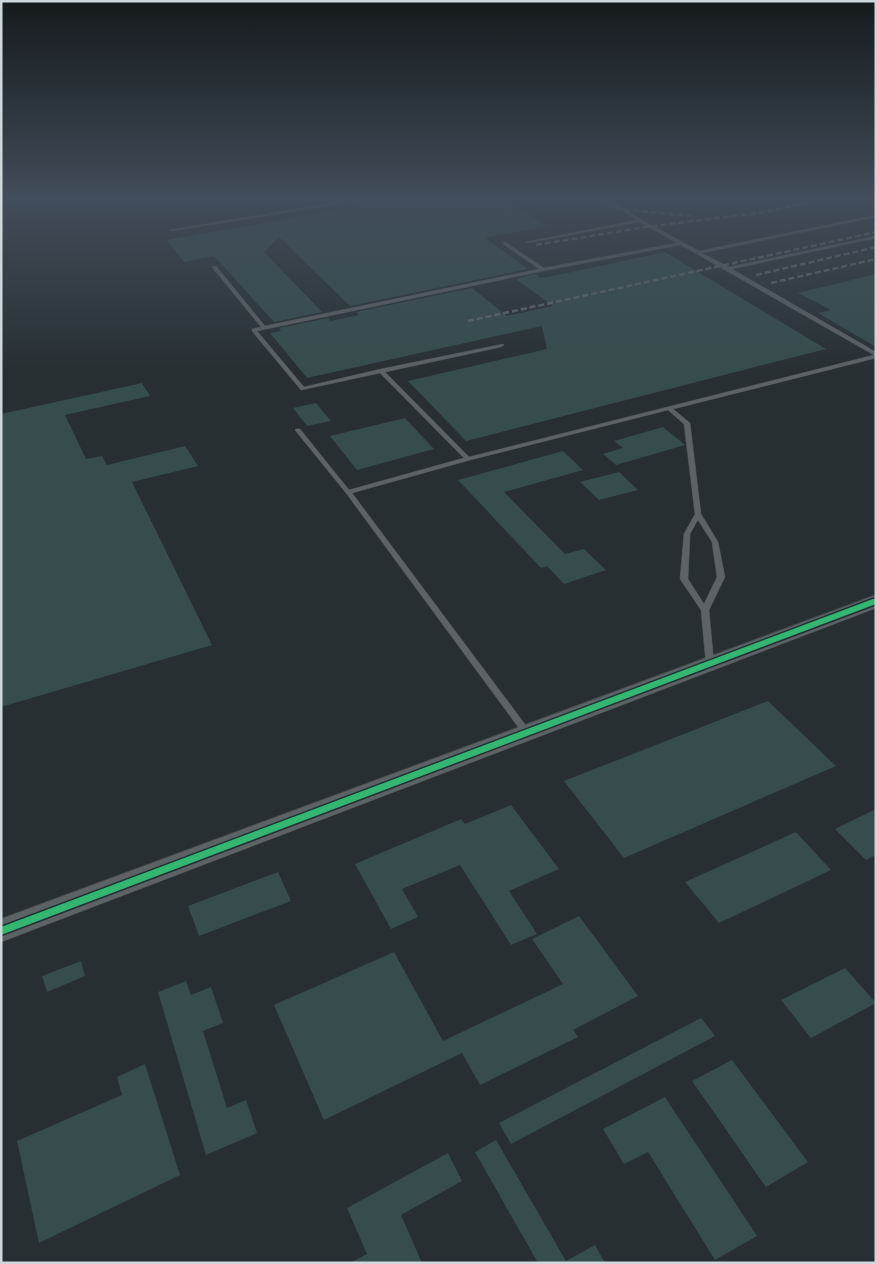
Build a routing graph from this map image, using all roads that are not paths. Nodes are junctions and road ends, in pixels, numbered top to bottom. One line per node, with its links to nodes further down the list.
1 (522, 255): 7 (lane)
2 (620, 255): 7 (lane)
3 (703, 255): 6 (lane)
4 (791, 255): 6 (lane)
5 (214, 267): 8 (lane)
6 (728, 269): 10 (lane)
7 (543, 270): 8 (lane)
8 (264, 328): 11 (lane)
9 (501, 345): 11 (lane)
10 (876, 355): 12 (lane)
11 (381, 371): 14 (lane)
12 (669, 408): 14 (lane); 16 (lane)
13 (298, 430): 15 (lane)
14 (468, 459): 15 (lane)
15 (348, 492): 20 (lane)
16 (698, 514): 18 (lane); 18 (lane)
17 (876, 601): 19 (street)
18 (704, 610): 19 (lane)
19 (710, 664): 20 (street)
20 (528, 733): 21 (street)
21 (1, 931)

